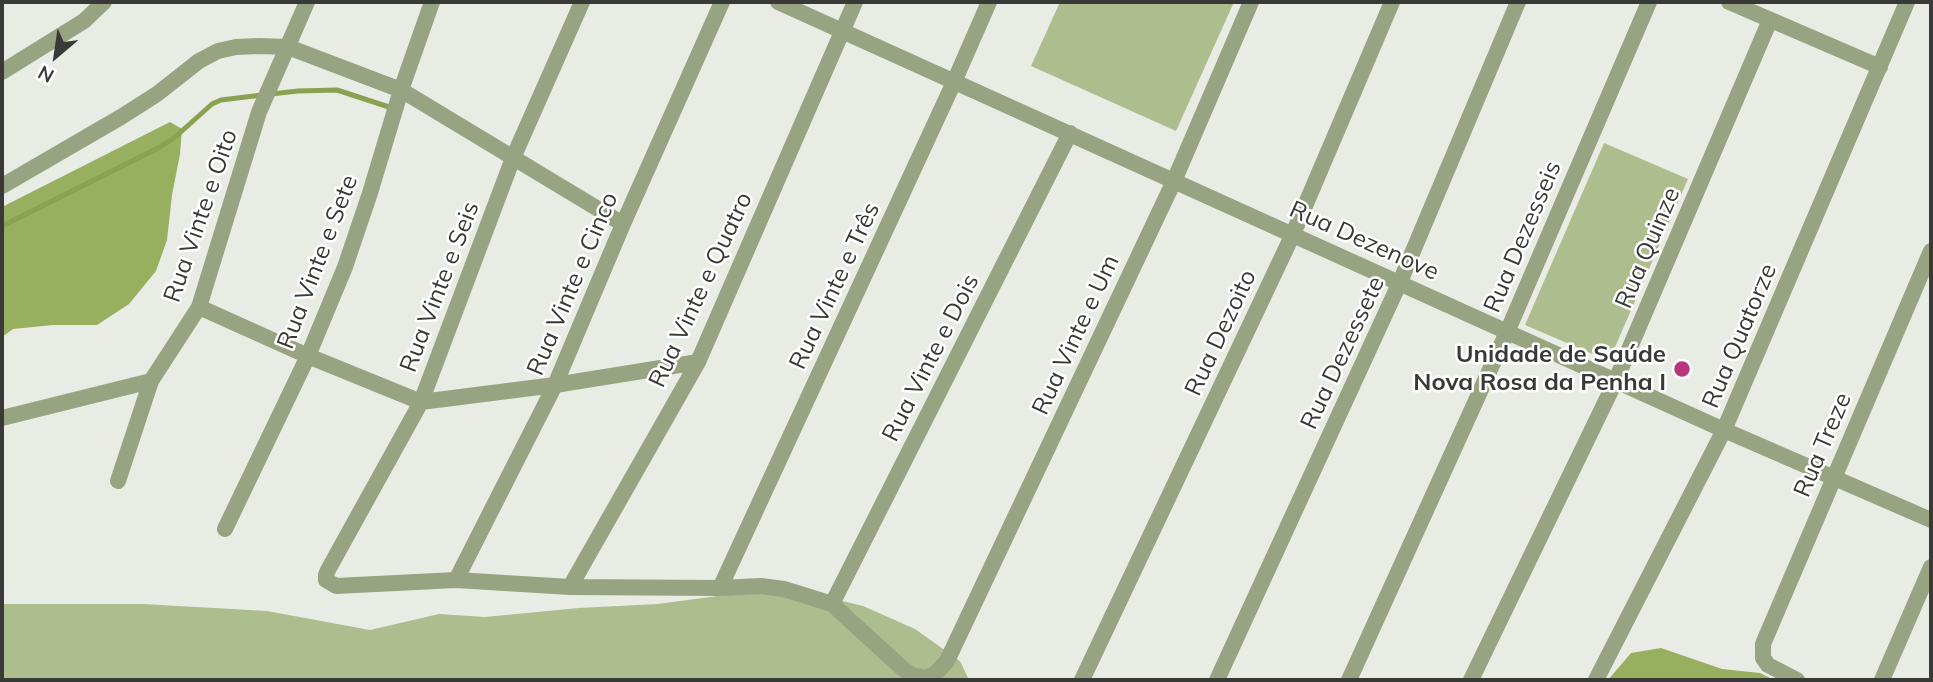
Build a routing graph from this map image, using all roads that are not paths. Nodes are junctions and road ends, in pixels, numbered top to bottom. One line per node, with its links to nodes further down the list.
1 (103, 2): 19 (street)
2 (307, 2): 17 (street, Rua Vinte e Oito)
3 (432, 2): 21 (street, Rua Vinte e Sete)
4 (582, 2): 23 (street, Rua Vinte e Seis)
5 (722, 2): 26 (street, Rua Vinte e Cinco)
6 (778, 2): 16 (street, Rua Dezenove)
7 (855, 2): 16 (street, Rua Vinte e Quatro)
8 (989, 2): 20 (street, Rua Vinte e Três)
9 (1251, 2): 24 (street, Rua Vinte e Um)
10 (1392, 2): 27 (street, Rua Dezoito)
11 (1518, 2): 29 (street, Rua Dezessete)
12 (1649, 2): 31 (street, Rua Dezesseis)
13 (1728, 2): 15 (street)
14 (1907, 2): 18 (street, Rua Quatorze)
15 (1770, 20): 18 (street); 34 (street, Rua Quinze)
16 (841, 31): 20 (street, Rua Dezenove); 33 (street, Rua Vinte e Quatro)
17 (288, 47): 21 (street); 25 (street); 30 (street, Rua Vinte e Oito)
18 (1880, 68): 39 (street, Rua Quatorze)
19 (3, 70)
20 (954, 82): 22 (street, Rua Dezenove); 47 (street, Rua Vinte e Três)
21 (401, 90): 23 (street); 32 (street, Rua Vinte e Sete)
22 (1070, 133): 24 (street, Rua Dezenove); 48 (street, Rua Vinte e Dois)
23 (513, 158): 26 (street); 37 (street, Rua Vinte e Seis)
24 (1174, 181): 27 (street, Rua Dezenove); 49 (street, Rua Vinte e Um)
25 (2, 186)
26 (623, 224): 36 (street, Rua Vinte e Cinco)
27 (1293, 234): 29 (street, Rua Dezenove); 50 (street, Rua Dezoito)
28 (1931, 251): 40 (street, Rua Treze)
29 (1400, 282): 31 (street, Rua Dezenove); 51 (street, Rua Dezessete)
30 (199, 307): 32 (street); 35 (street, Rua Vinte e Oito)
31 (1508, 330): 34 (street, Rua Dezenove); 52 (street, Rua Dezesseis)
32 (308, 356): 37 (street); 43 (street, Rua Vinte e Sete)
33 (698, 362): 36 (street); 46 (street, Rua Vinte e Quatro)
34 (1616, 380): 39 (street, Rua Dezenove); 53 (street, Rua Quinze)
35 (151, 381): 38 (street); 41 (street, Rua Vinte e Oito)
36 (555, 385): 37 (street); 45 (street, Rua Vinte e Cinco)
37 (421, 402): 45 (street, Rua Vinte e Seis)
38 (2, 418)
39 (1724, 430): 40 (street, Rua Dezenove); 54 (street, Rua Quatorze)
40 (1834, 478): 42 (street, Rua Dezenove); 55 (street, Rua Treze)
41 (118, 481)
42 (1931, 520)
43 (225, 529)
44 (1931, 567): 56 (street)
45 (456, 580): 46 (street)
46 (570, 587): 47 (street)
47 (720, 588): 48 (street)
48 (832, 604): 49 (street)
49 (927, 679)
50 (1082, 680)
51 (1217, 680)
52 (1349, 680)
53 (1471, 680)
54 (1596, 680)
55 (1797, 680)
56 (1882, 680)

